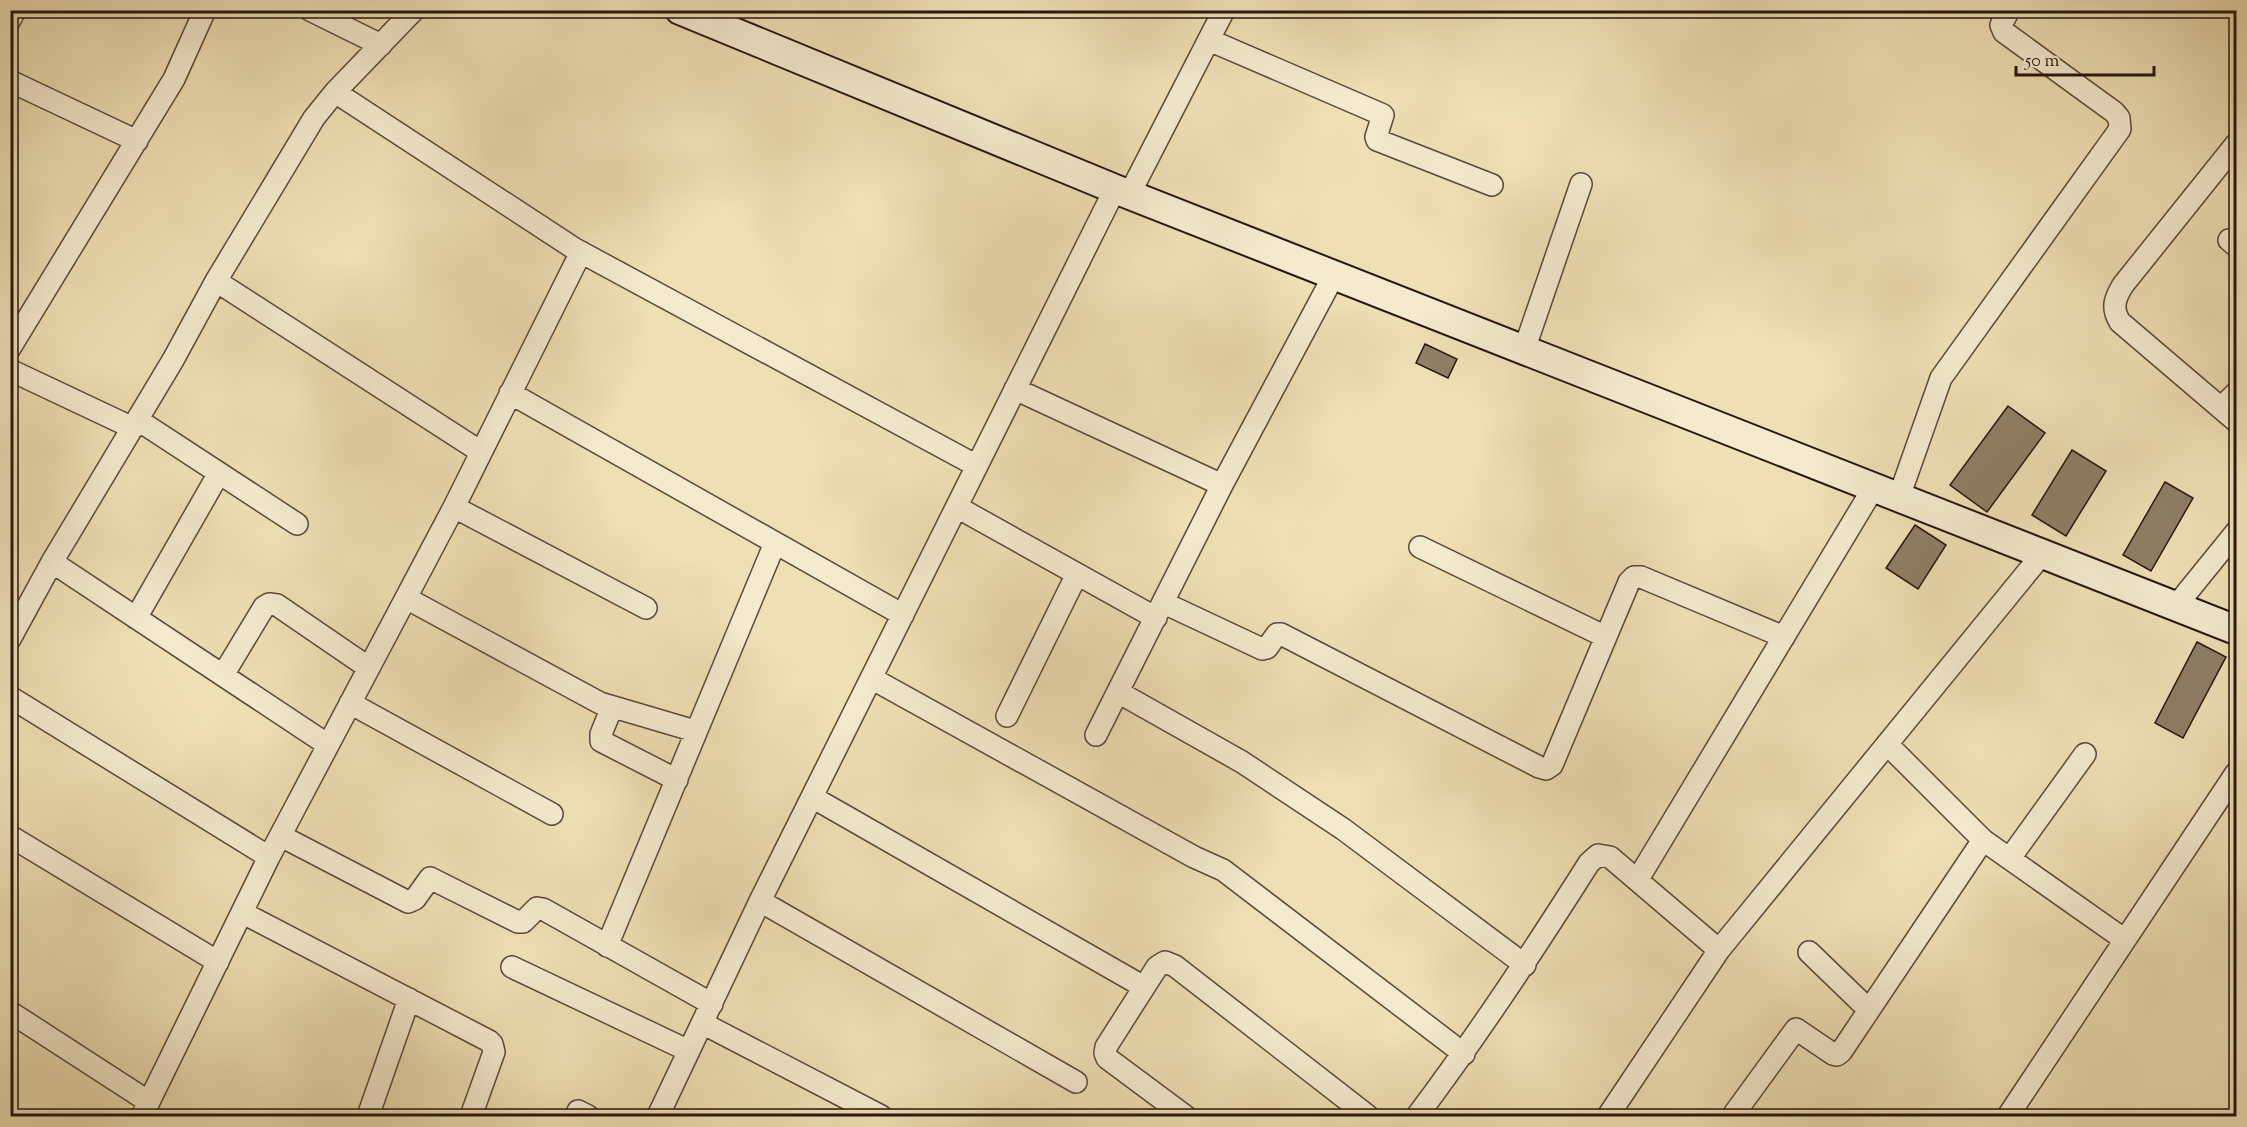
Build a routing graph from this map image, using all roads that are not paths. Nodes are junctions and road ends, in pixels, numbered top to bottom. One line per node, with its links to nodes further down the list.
1 (15, 10): 8 (street)
2 (205, 10): 13 (street)
3 (310, 10): 10 (street)
4 (414, 10): 10 (street)
5 (680, 10): 17 (main road)
6 (1224, 10): 9 (street)
7 (2010, 10): 33 (street)
8 (10, 20)
9 (1209, 40): 16 (street); 17 (street)
10 (381, 45): 12 (street)
11 (10, 81): 13 (street)
12 (335, 92): 18 (street); 20 (street)
13 (137, 141): 21 (street)
14 (2236, 144): 27 (street)
15 (1581, 184): 22 (street)
16 (1492, 185)
17 (1122, 192): 19 (main road); 24 (street)
18 (581, 252): 25 (street); 30 (street)
19 (1334, 275): 22 (main road); 32 (street)
20 (216, 281): 28 (street); 29 (street)
21 (10, 348)
22 (1524, 350): 33 (main road)
23 (10, 370): 28 (street)
24 (1015, 389): 30 (street); 32 (street)
25 (510, 393): 29 (street); 38 (street)
26 (2236, 393): 27 (street)
27 (2229, 415)
28 (135, 424): 31 (street); 41 (street)
29 (481, 452): 34 (street)
30 (977, 466): 35 (street)
31 (219, 473): 36 (street); 48 (street)
32 (1222, 485): 46 (street)
33 (1887, 492): 40 (main road); 51 (street)
34 (454, 507): 43 (street); 45 (street)
35 (957, 507): 42 (street); 47 (street)
36 (297, 524)
37 (2236, 532): 44 (street)
38 (775, 543): 47 (street); 61 (street)
39 (1420, 547): 50 (street)
40 (2043, 553): 44 (main road); 63 (street)
41 (52, 562): 48 (street); 52 (street)
42 (1077, 574): 46 (street); 60 (street)
43 (406, 598): 53 (street); 59 (street)
44 (2176, 606): 49 (main road)
45 (646, 608)
46 (1160, 610): 50 (street); 56 (street)
47 (903, 615): 55 (street)
48 (136, 618): 54 (street)
49 (2236, 630)
50 (1606, 637): 51 (street)
51 (1784, 637): 75 (street)
52 (10, 639)
53 (369, 668): 54 (street); 58 (street)
54 (223, 675): 64 (street)
55 (871, 678): 68 (street); 91 (street)
56 (1118, 692): 62 (street); 83 (street)
57 (10, 697): 73 (street)
58 (350, 703): 64 (street); 69 (street)
59 (612, 707): 61 (street); 67 (street)
60 (1007, 716)
61 (695, 731): 67 (street)
62 (1096, 735)
63 (1887, 744): 72 (street); 80 (street)
64 (328, 745): 71 (street)
65 (2085, 754): 74 (street)
66 (2236, 773): 78 (street)
67 (677, 780): 79 (street)
68 (812, 797): 76 (street); 85 (street)
69 (552, 814)
70 (10, 836): 82 (street)
71 (281, 836): 73 (street); 79 (street)
72 (1983, 840): 74 (street); 87 (street)
73 (269, 857): 77 (street)
74 (2010, 858): 78 (street)
75 (1638, 879): 80 (street); 83 (street)
76 (760, 901): 89 (street); 92 (street)
77 (243, 913): 82 (street); 86 (street)
78 (2125, 940): 103 (street)
79 (608, 946): 89 (street)
80 (1719, 950): 102 (street)
81 (1809, 952): 87 (street)
82 (218, 962): 93 (street)
83 (1525, 965): 91 (street)
84 (512, 967): 90 (street)
85 (1144, 987): 99 (street); 100 (street)
86 (409, 999): 95 (street); 96 (street)
87 (1869, 1010): 94 (street)
88 (10, 1012): 93 (street)
89 (707, 1014): 90 (street); 98 (street)
90 (689, 1051): 97 (street)
91 (1464, 1054): 101 (street)
92 (1076, 1082)
93 (145, 1109)
94 (1734, 1114)
95 (368, 1116)
96 (471, 1116)
97 (658, 1116)
98 (881, 1116)
99 (1185, 1116)
100 (1368, 1116)
101 (1417, 1116)
102 (1608, 1116)
103 (2008, 1116)

